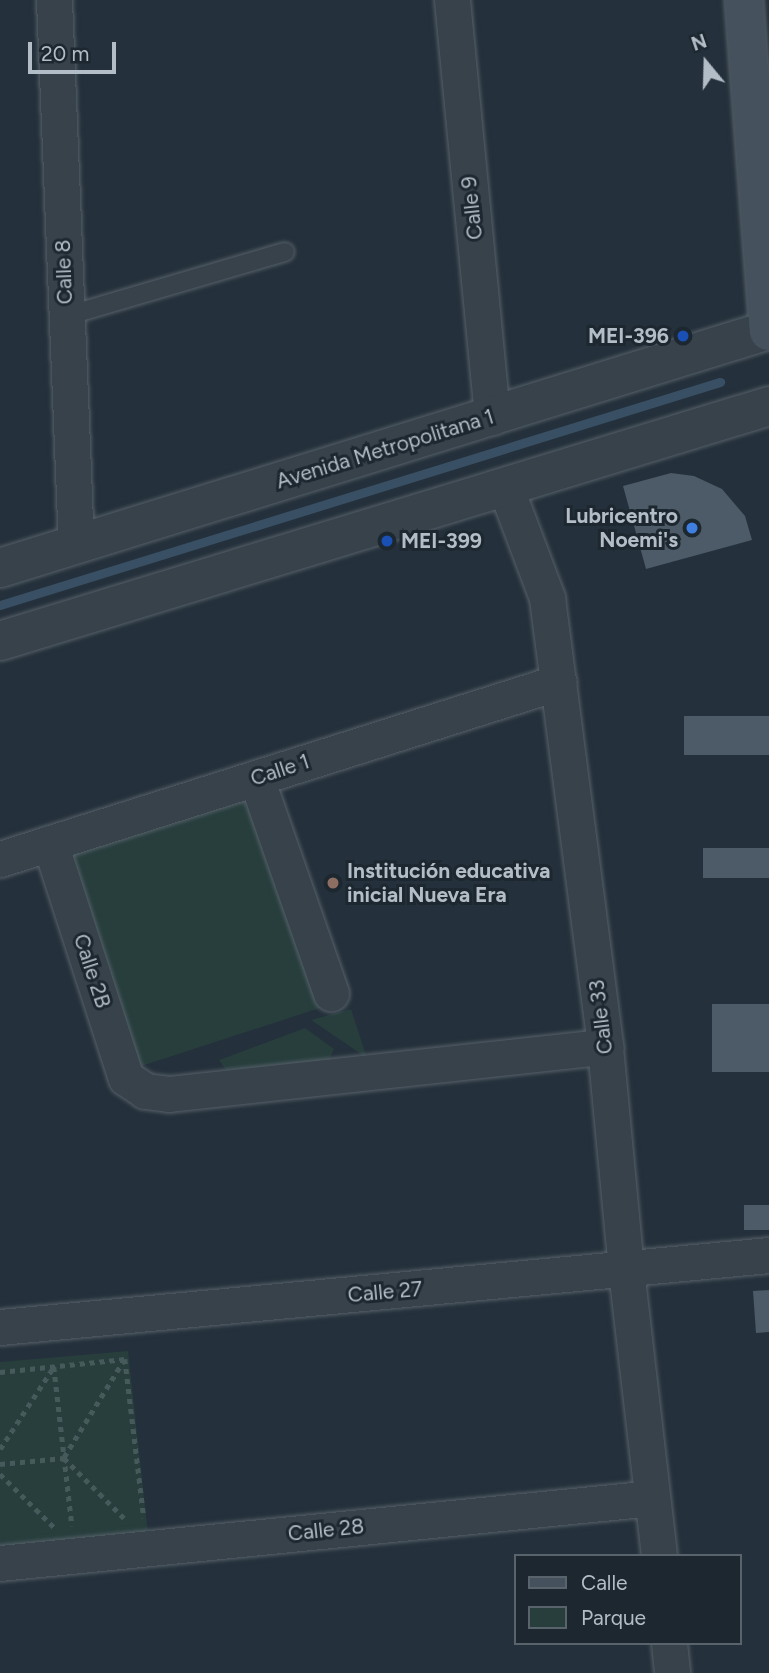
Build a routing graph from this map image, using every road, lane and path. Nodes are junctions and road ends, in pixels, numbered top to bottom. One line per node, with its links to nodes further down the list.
1 (54, 0): 5 (street, Calle 8)
2 (452, 0): 8 (street, Calle 9)
3 (744, 0): 6 (main road)
4 (285, 252): 5 (lane)
5 (66, 316): 10 (street, Calle 8)
6 (769, 330): 8 (street, Avenida Metropolitana 1)
7 (769, 406): 9 (street)
8 (492, 417): 10 (street, Avenida Metropolitana 1)
9 (505, 486): 12 (street); 13 (street, Calle 33)
10 (76, 545): 11 (street, Avenida Metropolitana 1)
11 (0, 568)
12 (0, 641)
13 (559, 682): 14 (street, Calle 1); 18 (street, Calle 33)
14 (256, 778): 15 (street, Calle 1); 17 (street)
15 (50, 843): 16 (street, Calle 1); 18 (street, Calle 2B)
16 (0, 859)
17 (331, 993)
18 (606, 1047): 20 (street, Calle 33)
19 (769, 1255): 20 (street, Calle 27)
20 (626, 1270): 21 (street, Calle 27); 29 (street, Calle 33)
21 (0, 1327)
22 (125, 1359): 23 (path); 26 (path); 31 (path)
23 (54, 1367): 24 (path); 25 (path); 26 (path)
24 (0, 1372)
25 (0, 1449)
26 (64, 1458): 27 (path); 30 (path); 33 (path)
27 (0, 1464)
28 (0, 1474): 32 (path)
29 (652, 1498): 34 (street, Calle 33); 35 (street, Calle 28)
30 (129, 1522)
31 (146, 1527)
32 (56, 1529)
33 (73, 1534)
34 (659, 1554)
35 (0, 1563)
36 (669, 1645): 37 (street)
37 (672, 1673)

